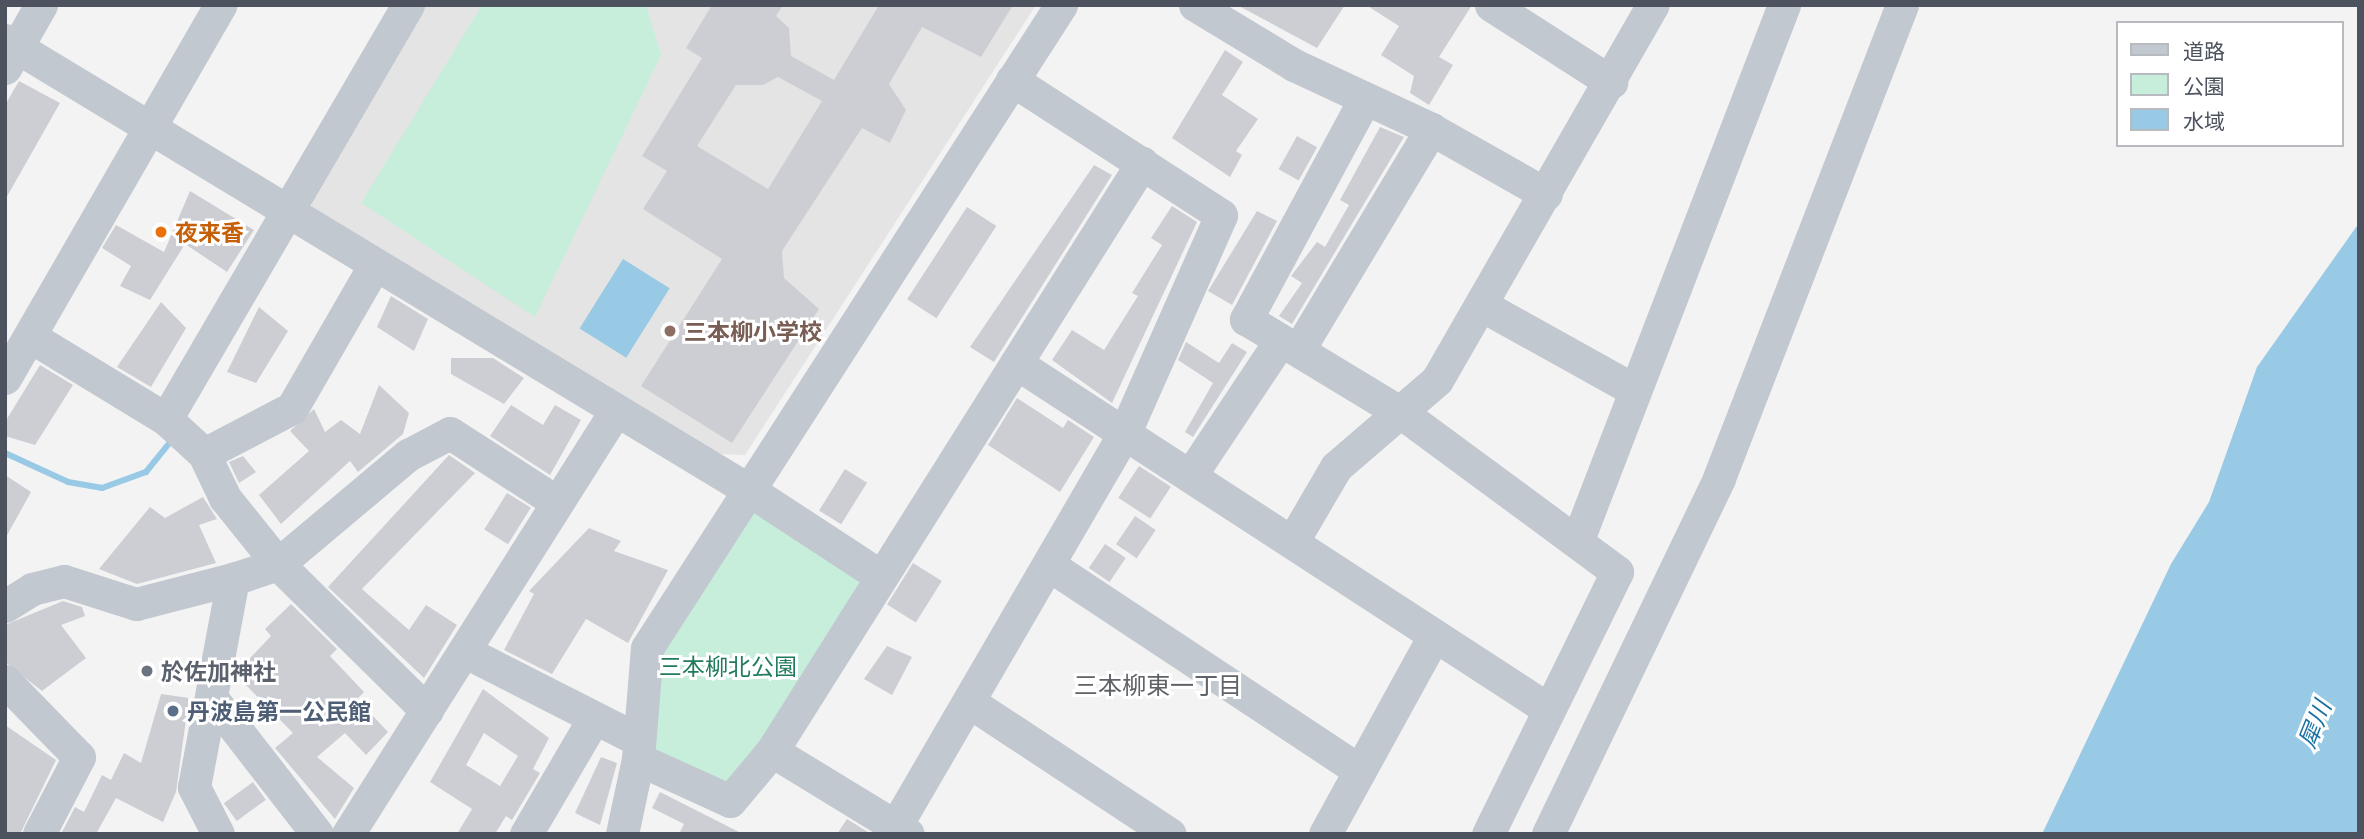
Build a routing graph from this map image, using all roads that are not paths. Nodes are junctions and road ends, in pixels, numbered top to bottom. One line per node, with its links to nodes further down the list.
1 (41, 5): 10 (street)
2 (220, 5): 14 (street)
3 (408, 5): 18 (street)
4 (1061, 5): 11 (street)
5 (1195, 5): 13 (street)
6 (1491, 5): 12 (street)
7 (1653, 5): 12 (street)
8 (1784, 5): 25 (street)
9 (1902, 5): 62 (street)
10 (9, 52): 14 (street)
11 (1013, 80): 16 (street); 32 (street)
12 (1611, 82): 17 (street)
13 (1363, 102): 15 (street); 22 (street)
14 (150, 127): 18 (street); 21 (street)
15 (1431, 129): 17 (street); 22 (street)
16 (1142, 163): 23 (street); 29 (street)
17 (1546, 194): 20 (street)
18 (286, 213): 19 (street); 28 (street)
19 (375, 264): 26 (street); 30 (street)
20 (1485, 307): 25 (street); 27 (street)
21 (31, 337): 24 (street); 28 (street)
22 (1290, 345): 27 (street); 31 (street)
23 (1016, 363): 29 (street); 38 (street)
24 (5, 378)
25 (1634, 390): 35 (street)
26 (615, 412): 32 (street); 33 (street)
27 (1403, 414): 34 (street); 35 (street)
28 (166, 419): 30 (street)
29 (1125, 432): 31 (street); 37 (street)
30 (204, 454): 36 (street)
31 (1190, 476): 34 (street)
32 (749, 489): 38 (street); 49 (street)
33 (555, 501): 36 (street); 42 (street)
34 (1294, 539): 41 (street)
35 (1577, 542): 46 (street)
36 (278, 564): 39 (street); 47 (street)
37 (1052, 567): 45 (street); 51 (street)
38 (879, 575): 50 (street)
39 (233, 579): 40 (street); 43 (street)
40 (5, 606)
41 (1434, 636): 46 (street); 51 (street)
42 (464, 651): 47 (street); 48 (street)
43 (214, 701): 54 (street); 55 (street)
44 (13, 703): 53 (street)
45 (971, 703): 52 (street); 59 (street)
46 (1548, 709): 61 (street)
47 (427, 711): 56 (street)
48 (593, 720): 49 (street); 57 (street)
49 (639, 750): 50 (street); 58 (street)
50 (772, 751): 52 (street)
51 (1360, 771): 60 (street)
52 (898, 831)
53 (39, 834)
54 (218, 834)
55 (317, 834)
56 (348, 834)
57 (526, 834)
58 (622, 834)
59 (1170, 834)
60 (1325, 834)
61 (1488, 834)
62 (1548, 834)

